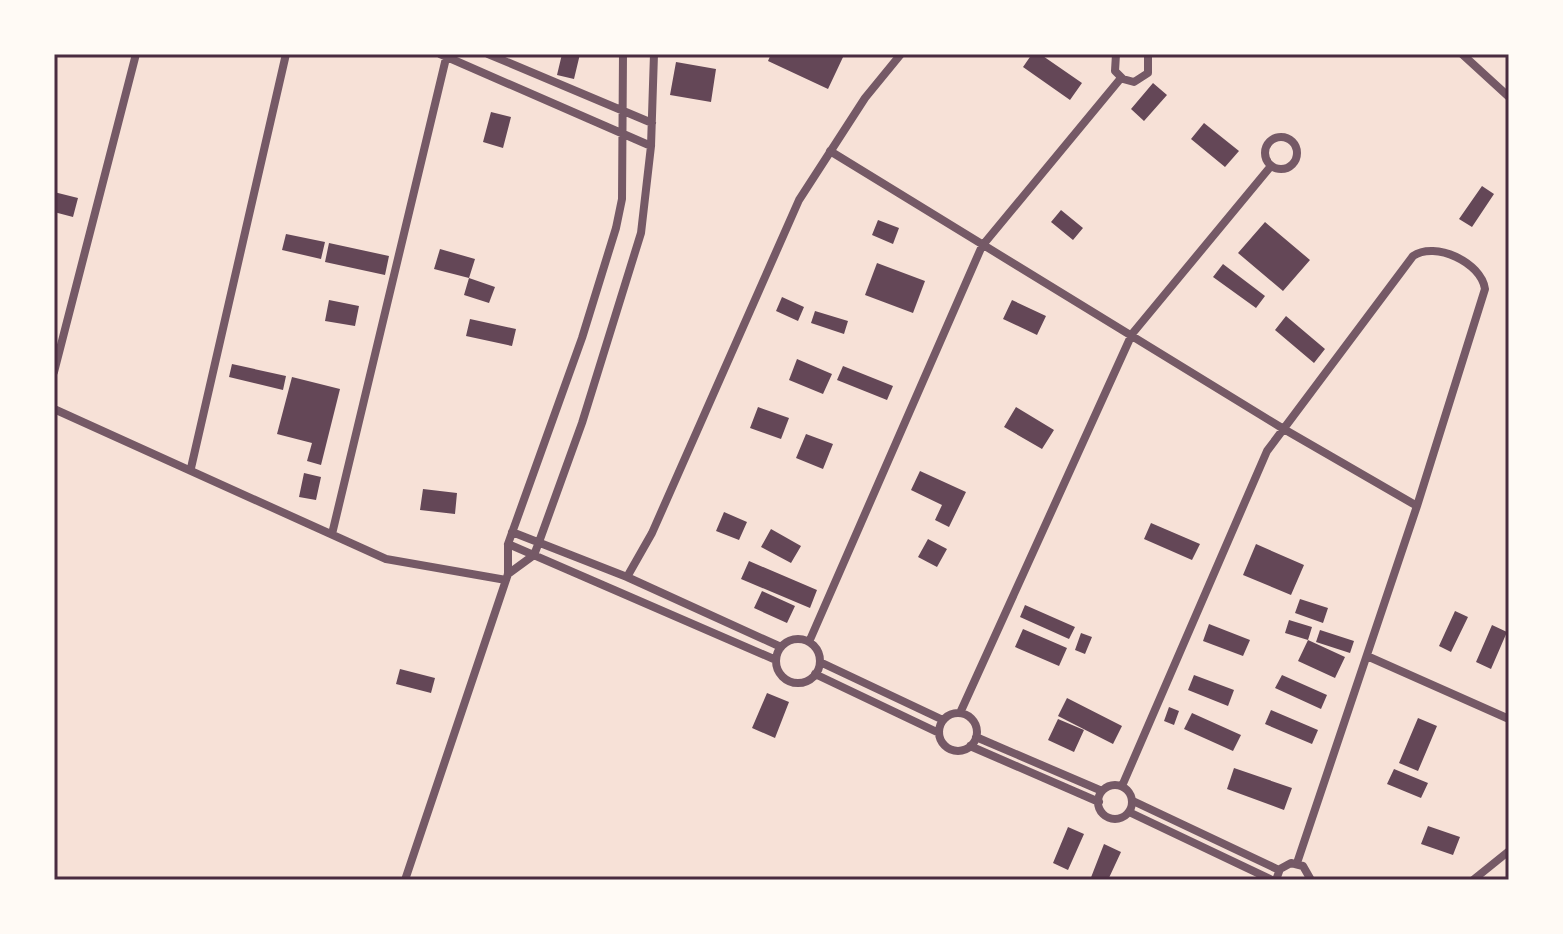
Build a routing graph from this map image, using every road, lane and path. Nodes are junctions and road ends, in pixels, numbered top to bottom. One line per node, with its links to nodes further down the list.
1 (136, 54): 21 (street)
2 (286, 54): 24 (street)
3 (488, 54): 13 (street)
4 (623, 54): 13 (street)
5 (654, 54): 14 (street)
6 (901, 54): 17 (street)
7 (1116, 54): 11 (street)
8 (1148, 54): 11 (street)
9 (1462, 54): 12 (street)
10 (444, 55): 15 (street); 27 (street)
11 (1121, 78): 19 (street)
12 (1509, 97)
13 (621, 112): 14 (street); 15 (street)
14 (652, 123): 16 (street)
15 (621, 136): 16 (street); 26 (street)
16 (651, 146): 28 (street)
17 (830, 151): 19 (street); 32 (street)
18 (1271, 166): 18 (street); 20 (street)
19 (982, 246): 20 (street); 33 (street)
20 (1132, 334): 23 (street); 39 (street)
21 (54, 372)
22 (54, 409): 24 (street)
23 (1282, 428): 25 (street); 25 (street); 45 (street)
24 (191, 468): 27 (street)
25 (1417, 506): 35 (street)
26 (512, 532): 28 (street); 29 (street)
27 (332, 534): 31 (street)
28 (539, 542): 30 (street); 32 (street)
29 (508, 544): 30 (street); 31 (street)
30 (534, 555): 31 (street); 36 (street)
31 (507, 577): 53 (street)
32 (627, 577): 34 (street)
33 (809, 642): 34 (street); 37 (street)
34 (781, 647): 36 (street)
35 (1367, 656): 40 (street); 51 (street)
36 (776, 660): 38 (street)
37 (820, 662): 38 (street); 41 (street)
38 (815, 674): 42 (street)
39 (960, 713): 41 (street); 43 (street)
40 (1509, 719)
41 (943, 720): 42 (street)
42 (939, 733): 44 (street)
43 (976, 737): 44 (street); 46 (street)
44 (970, 746): 48 (street)
45 (1122, 786): 46 (street); 47 (street)
46 (1102, 791): 48 (street)
47 (1133, 801): 49 (street); 52 (street)
48 (1099, 802): 49 (street)
49 (1129, 812): 54 (street)
50 (1509, 851): 56 (street)
51 (1297, 863): 52 (street); 55 (street)
52 (1279, 870): 54 (street)
53 (405, 880)
54 (1274, 880)
55 (1311, 880)
56 (1473, 880)

